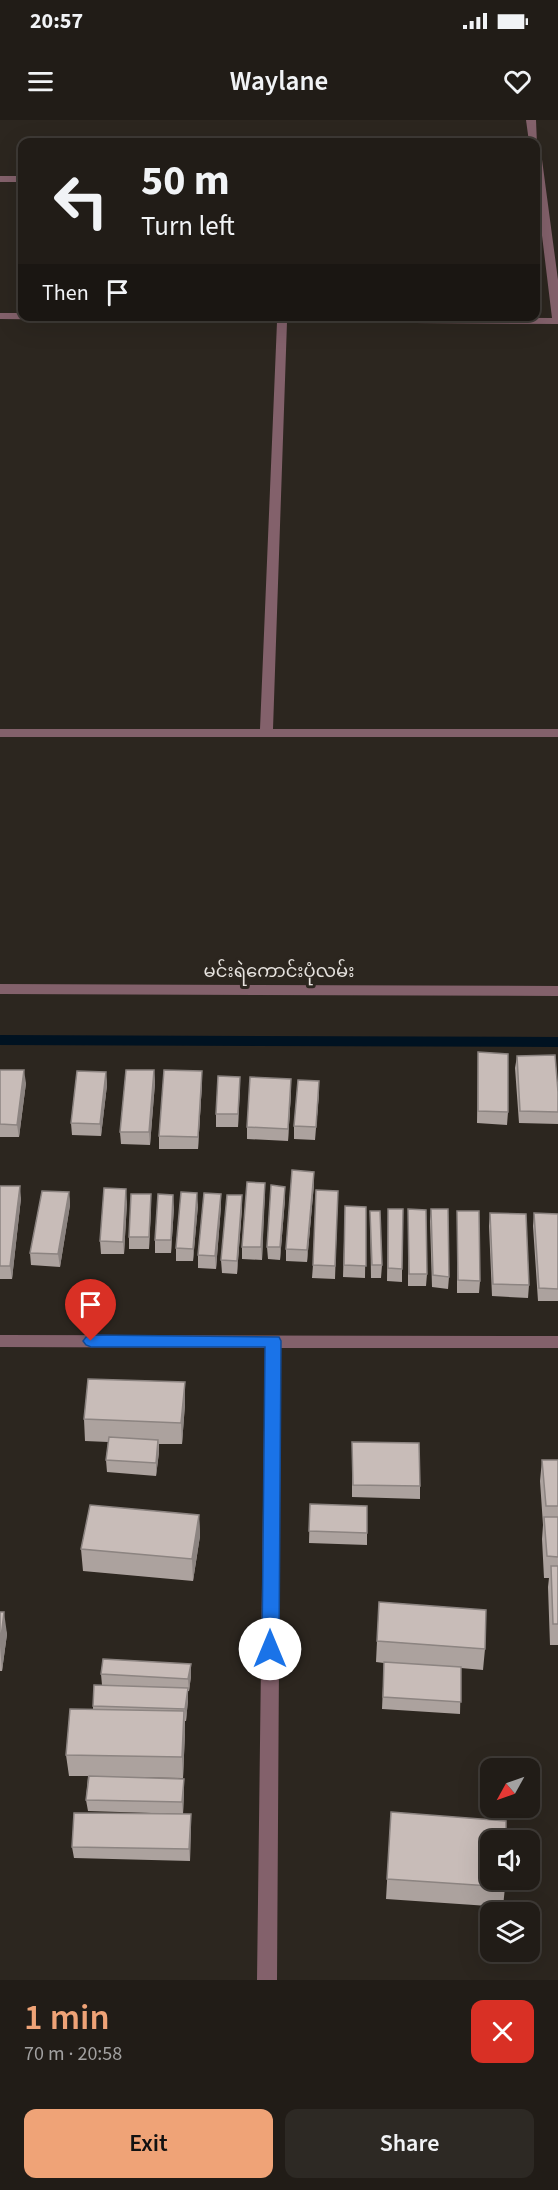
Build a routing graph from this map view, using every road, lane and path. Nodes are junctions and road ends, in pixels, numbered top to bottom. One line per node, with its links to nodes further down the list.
1 (531, 120): 2 (street)
2 (533, 138)
3 (0, 179): 4 (street)
4 (18, 179)
5 (540, 197): 9 (street)
6 (0, 319): 7 (street)
7 (18, 319)
8 (540, 320): 9 (street)
9 (558, 320)
10 (282, 321): 12 (street)
11 (0, 733): 12 (street)
12 (266, 733): 13 (street)
13 (558, 733)
14 (0, 989): 15 (street, မင်းရဲကောင်းပုံလမ်း)
15 (558, 991)
16 (0, 1341): 17 (street)
17 (273, 1341): 18 (street); 19 (street)
18 (558, 1342)
19 (267, 1980)

